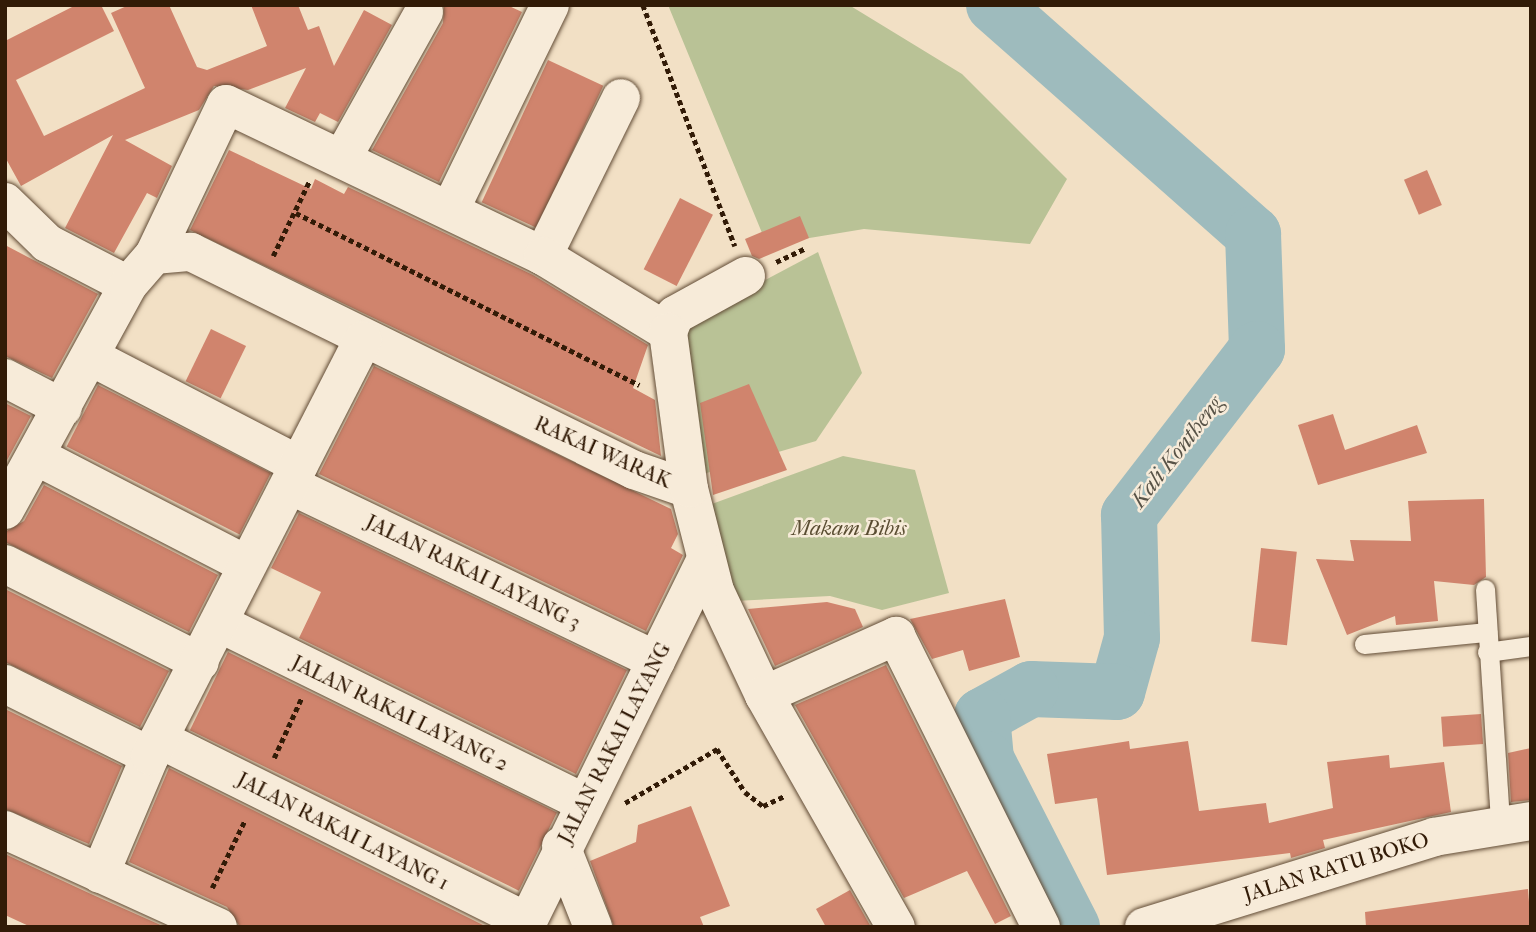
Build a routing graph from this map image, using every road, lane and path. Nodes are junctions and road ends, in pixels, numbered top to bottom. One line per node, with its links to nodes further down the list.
1 (550, 5): 7 (street)
2 (643, 5): 11 (path)
3 (424, 12): 5 (street)
4 (621, 98): 10 (street)
5 (334, 150): 7 (street); 8 (path); 9 (street)
6 (5, 202): 13 (street)
7 (450, 209): 10 (street)
8 (296, 213): 12 (path); 19 (path)
9 (154, 255): 12 (street, RAKAI WARAK); 13 (street)
10 (543, 256): 14 (street)
11 (746, 276): 14 (street)
12 (258, 284): 15 (street, RAKAI WARAK)
13 (128, 285): 16 (street)
14 (668, 332): 19 (street)
15 (363, 340): 21 (street); 22 (street, RAKAI WARAK)
16 (93, 358): 18 (street); 21 (street, JALAN RAKAI LAYANG 3)
17 (5, 378): 18 (street)
18 (63, 408): 20 (street)
19 (677, 414): 22 (street)
20 (38, 457): 23 (street); 26 (street)
21 (294, 475): 26 (street); 32 (street, JALAN RAKAI LAYANG 3)
22 (689, 489): 24 (street, RAKAI WARAK)
23 (5, 510)
24 (705, 561): 32 (street, JALAN RAKAI LAYANG); 35 (street, RAKAI WARAK)
25 (5, 564): 33 (street)
26 (247, 565): 28 (street)
27 (1486, 589): 29 (lane)
28 (219, 623): 33 (street); 38 (street, JALAN RAKAI LAYANG 2)
29 (1487, 642): 30 (lane); 31 (lane); 39 (lane)
30 (1364, 644)
31 (1531, 646)
32 (656, 660): 38 (street, JALAN RAKAI LAYANG)
33 (200, 662): 36 (street)
34 (5, 684): 36 (street, JALAN RAKAI LAYANG 1)
35 (764, 695): 37 (street, RAKAI WARAK); 47 (street)
36 (155, 747): 42 (street); 43 (street, JALAN RAKAI LAYANG 1)
37 (814, 782): 38 (path); 46 (street, RAKAI WARAK)
38 (582, 802): 41 (street, JALAN RAKAI LAYANG)
39 (1516, 823): 48 (street, JALAN RATU BOKO)
40 (5, 830): 42 (street)
41 (561, 846): 43 (street, JALAN RAKAI LAYANG); 45 (street)
42 (100, 874): 44 (street)
43 (526, 924)
44 (218, 927)
45 (593, 927)
46 (896, 927)
47 (1041, 927)
48 (1144, 927)

